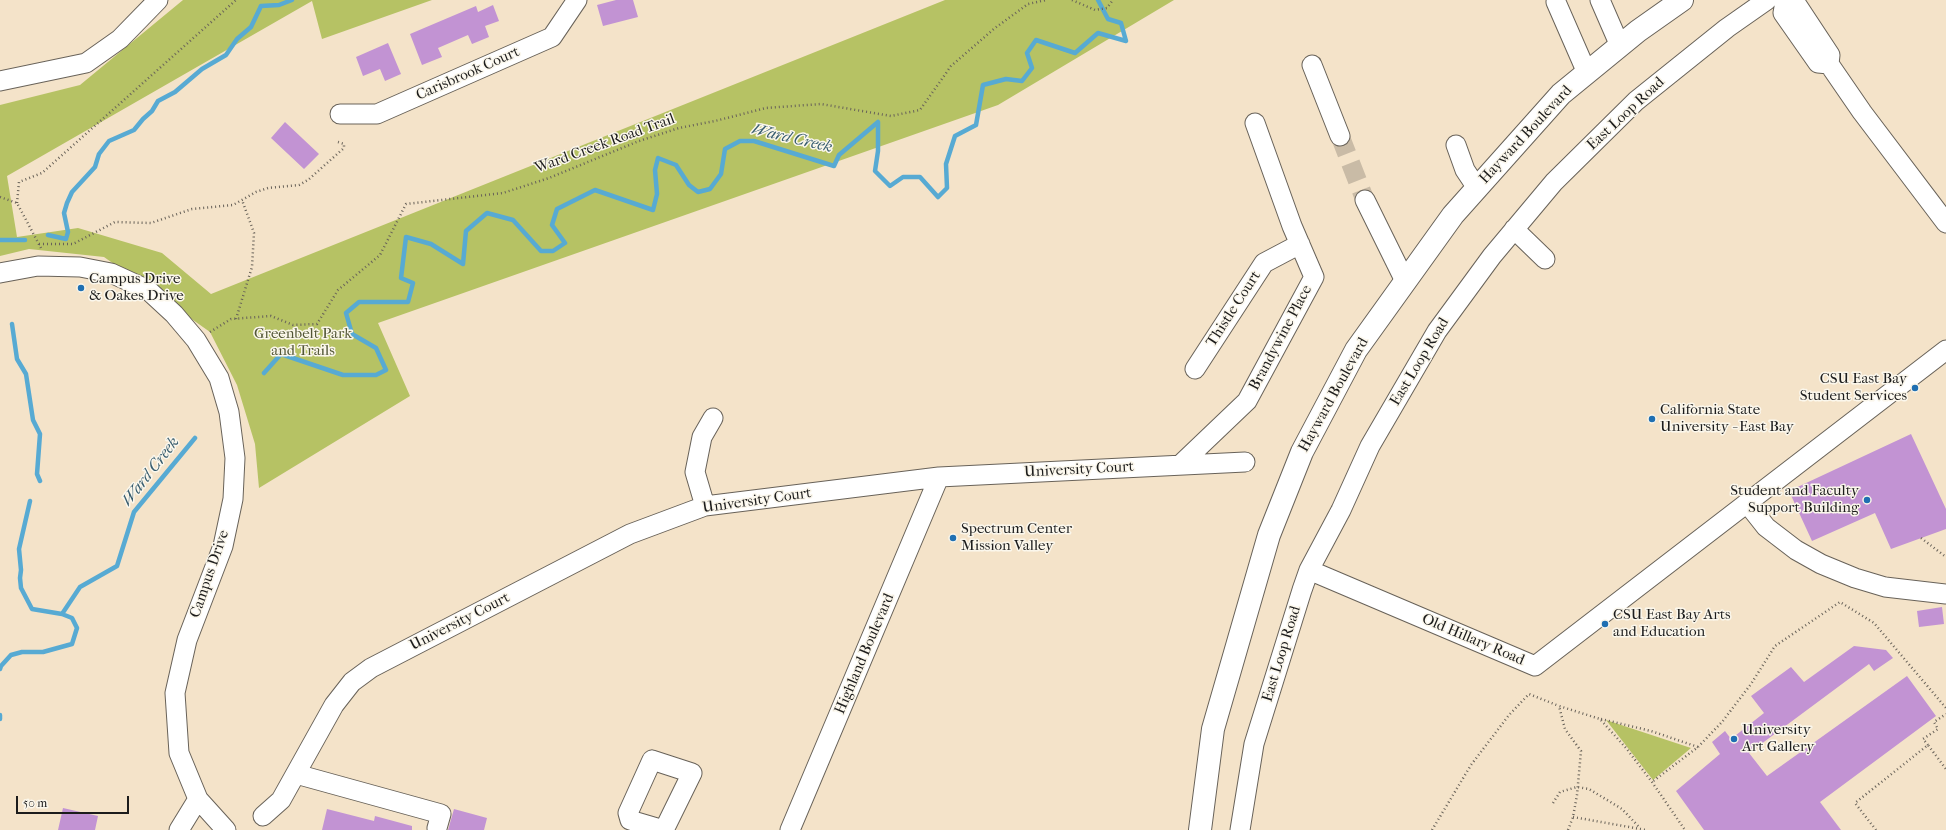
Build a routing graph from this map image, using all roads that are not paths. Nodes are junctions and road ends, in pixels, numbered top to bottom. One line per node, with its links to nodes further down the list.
1 (158, 0): 10 (street)
2 (577, 0): 11 (street, Carisbrook Court)
3 (1600, 0): 7 (street)
4 (1682, 0): 7 (main road, Hayward Boulevard)
5 (1778, 1): 17 (street); 18 (street, East Loop Road)
6 (1556, 2): 9 (street)
7 (1620, 46): 9 (main road, Hayward Boulevard)
8 (1312, 66): 13 (street)
9 (1587, 73): 15 (main road, Hayward Boulevard)
10 (0, 81)
11 (340, 114)
12 (1255, 123): 19 (street, Brandywine Place)
13 (1340, 136)
14 (1456, 144): 15 (street)
15 (1477, 188): 22 (main road, Hayward Boulevard)
16 (1365, 200): 22 (street)
17 (1946, 223)
18 (1514, 229): 20 (street); 31 (street, East Loop Road)
19 (1300, 244): 24 (street, Thistle Court); 27 (street, Brandywine Place)
20 (1545, 259)
21 (0, 273): 34 (street, Campus Drive)
22 (1405, 281): 40 (main road, Hayward Boulevard)
23 (1946, 350): 29 (street, Old Hillary Road)
24 (1195, 369)
25 (714, 418): 30 (street)
26 (1245, 462): 27 (street, University Court)
27 (1182, 464): 28 (street, University Court)
28 (939, 478): 30 (street, University Court); 39 (street, Highland Boulevard)
29 (1747, 503): 31 (street, Old Hillary Road); 32 (street)
30 (705, 506): 33 (street, University Court)
31 (1309, 570): 41 (street, East Loop Road)
32 (1946, 594)
33 (296, 774): 35 (street, University Court); 36 (street)
34 (198, 799): 37 (street); 38 (street, Campus Drive)
35 (263, 816)
36 (437, 828)
37 (179, 830)
38 (226, 830)
39 (790, 830)
40 (1200, 830)
41 (1240, 830)

